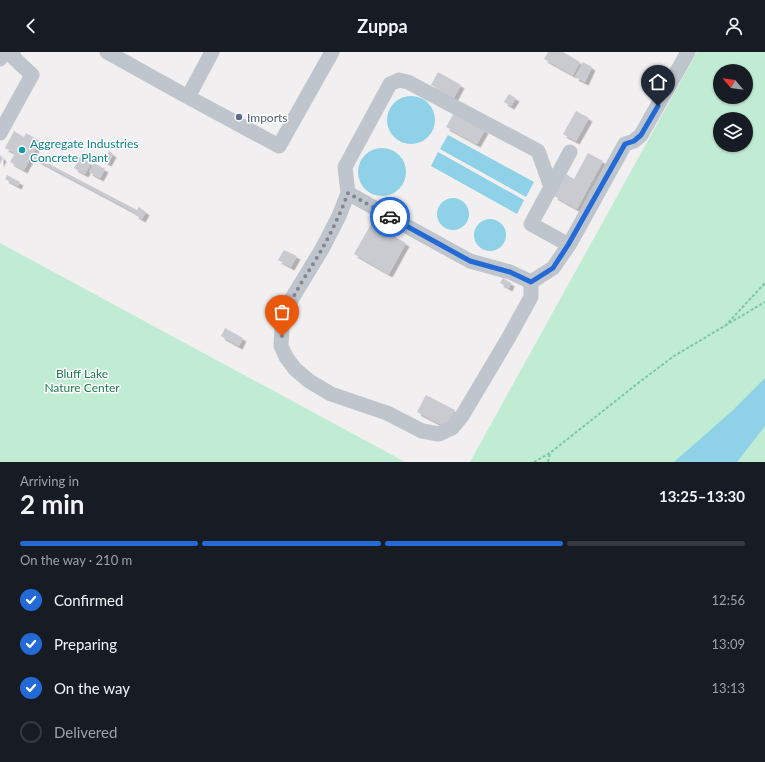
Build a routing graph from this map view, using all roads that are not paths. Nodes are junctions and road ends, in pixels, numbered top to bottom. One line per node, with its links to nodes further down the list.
1 (4, 52): 7 (lane)
2 (13, 52): 9 (lane)
3 (106, 52): 8 (lane)
4 (212, 52): 8 (lane)
5 (332, 52): 8 (lane)
6 (688, 52): 13 (lane)
7 (0, 59)
8 (188, 97)
9 (0, 133)
10 (570, 152): 11 (lane)
11 (551, 187): 12 (lane); 13 (lane)
12 (348, 193): 14 (lane); 14 (lane)
13 (568, 245): 14 (lane)
14 (531, 282)

